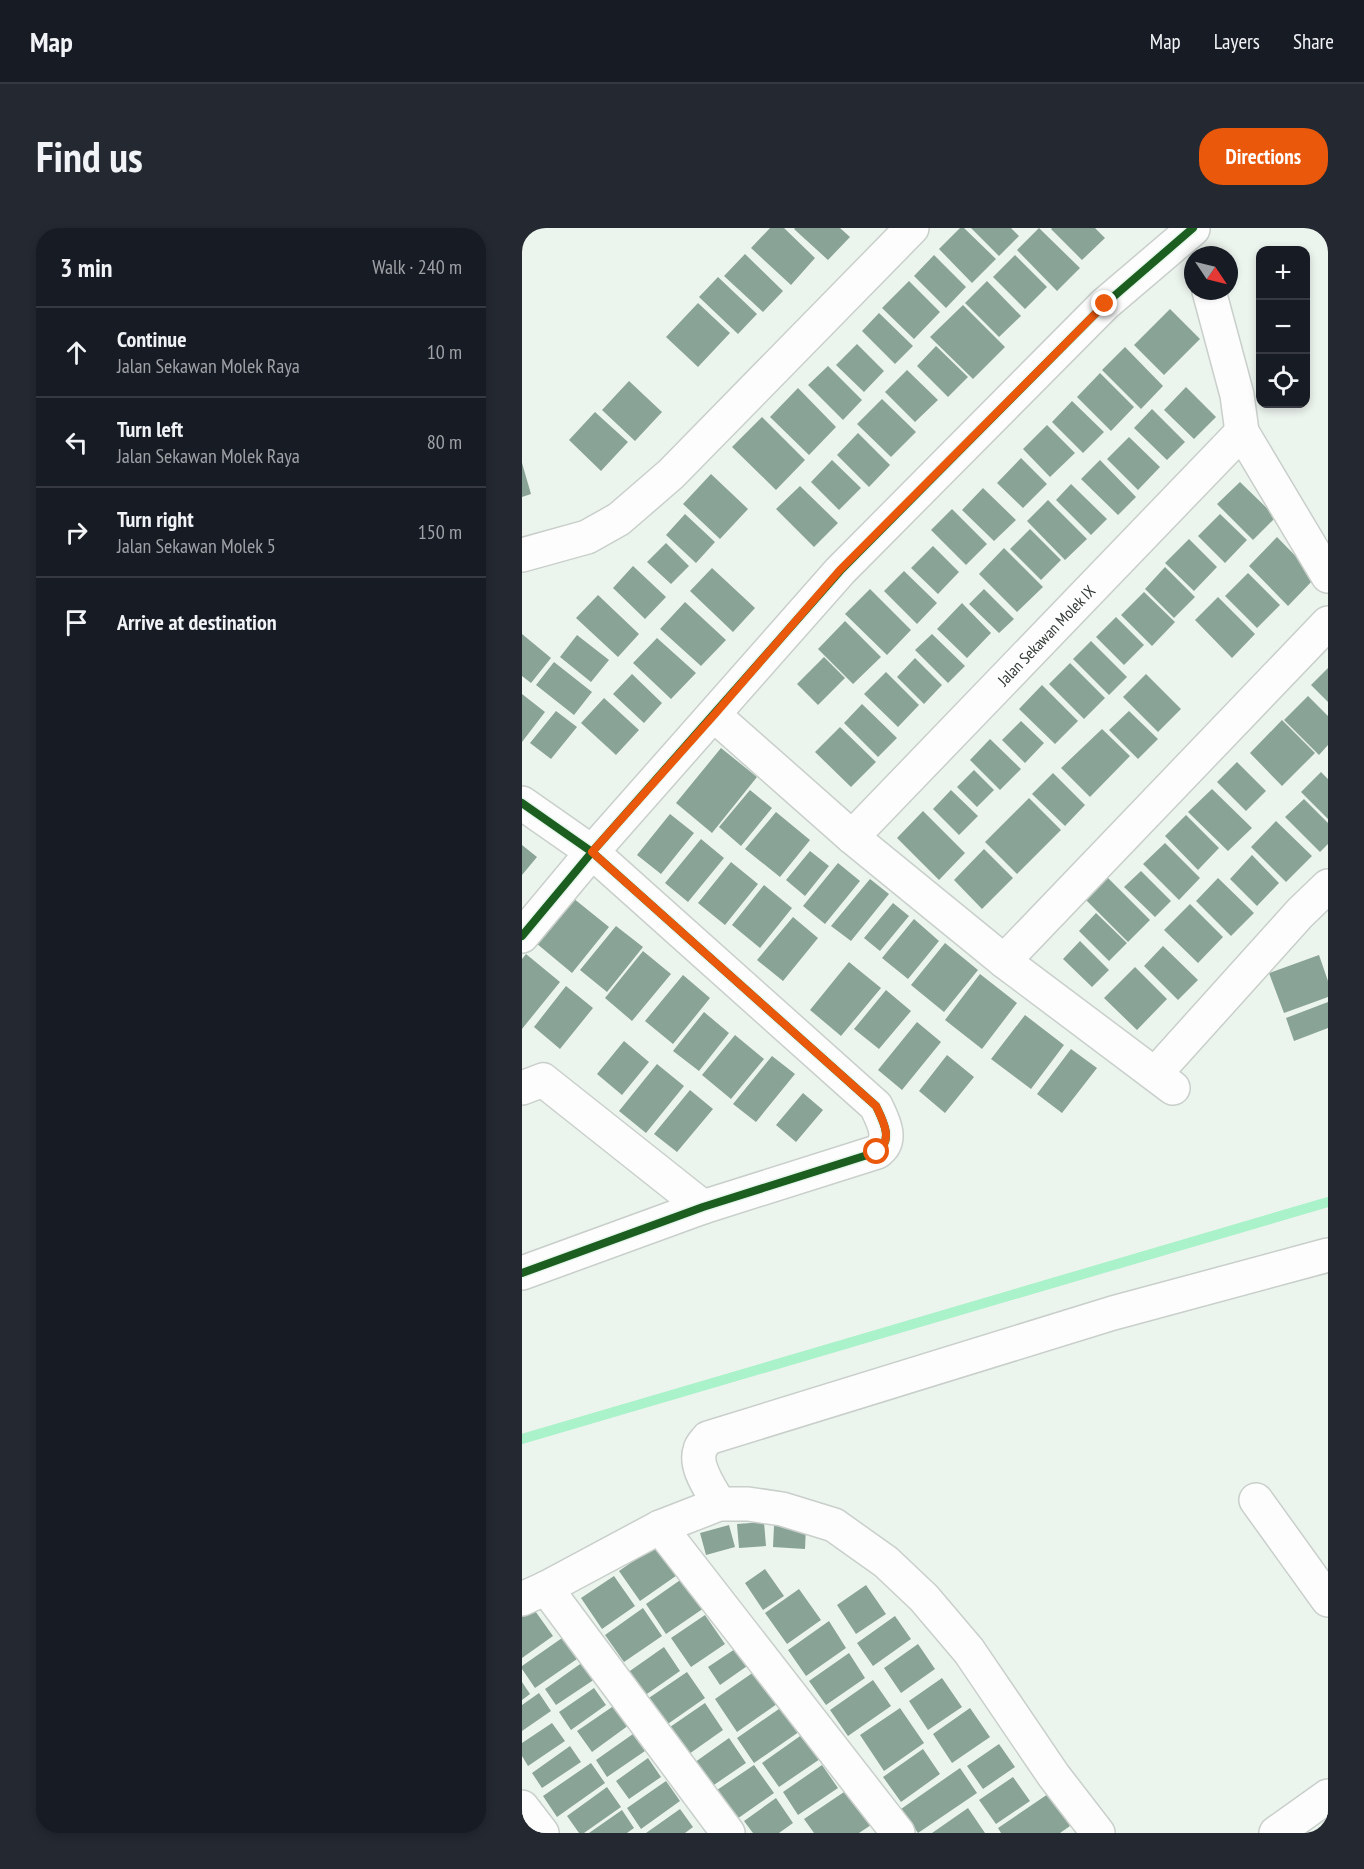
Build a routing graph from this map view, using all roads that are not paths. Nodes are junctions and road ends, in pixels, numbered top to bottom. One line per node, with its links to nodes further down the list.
1 (912, 228): 5 (street)
2 (1196, 237): 8 (street)
3 (1211, 300): 4 (street)
4 (1242, 432): 6 (street); 10 (street, Jalan Sekawan Molek IX)
5 (522, 555)
6 (1328, 576)
7 (1328, 623): 15 (street)
8 (714, 715): 10 (street); 11 (street)
9 (522, 803): 11 (street)
10 (852, 837): 15 (street)
11 (592, 852): 14 (street); 17 (street)
12 (1328, 886): 13 (street)
13 (1314, 911): 15 (street)
14 (522, 936)
15 (1004, 962)
16 (529, 1076): 17 (street)
17 (703, 1207): 19 (street)
18 (1328, 1256): 21 (street)
19 (522, 1274)
20 (1256, 1500): 24 (street)
21 (718, 1504): 22 (street); 30 (street)
22 (660, 1527): 23 (street); 29 (street)
23 (534, 1593): 28 (street)
24 (1328, 1600)
25 (1328, 1796): 31 (street)
26 (522, 1807): 27 (street)
27 (542, 1833)
28 (728, 1833)
29 (898, 1833)
30 (1098, 1833)
31 (1276, 1833)

